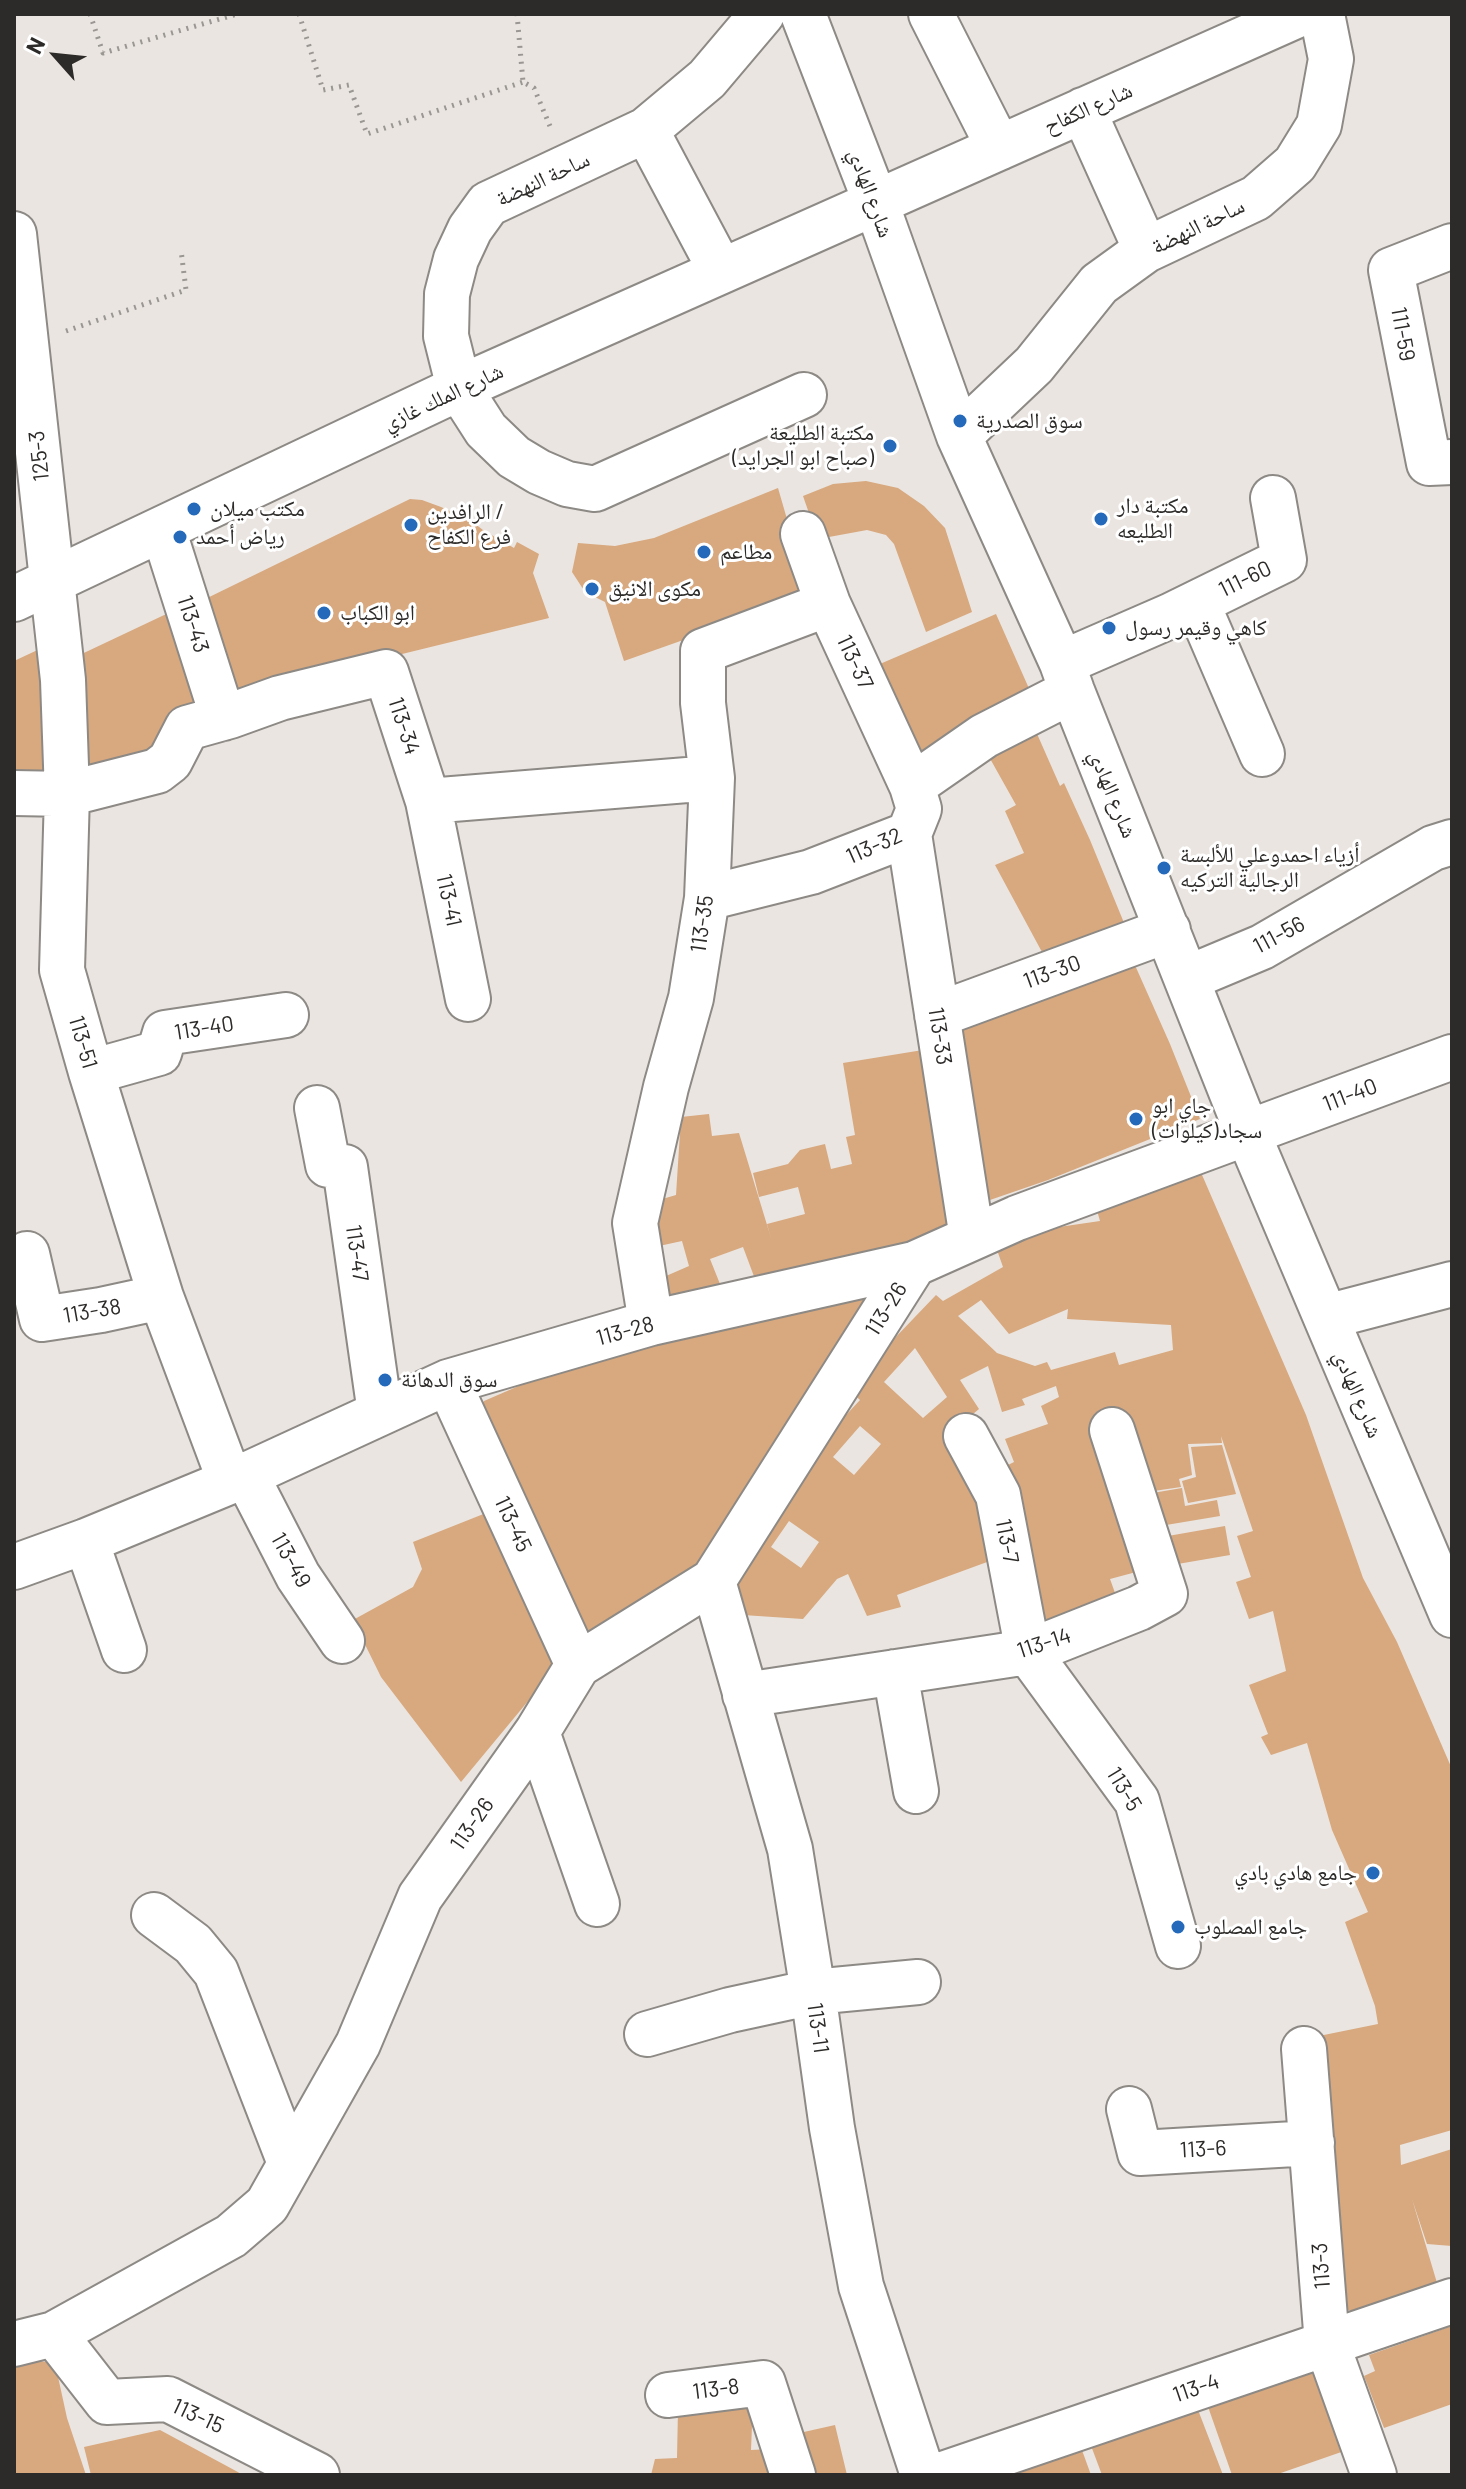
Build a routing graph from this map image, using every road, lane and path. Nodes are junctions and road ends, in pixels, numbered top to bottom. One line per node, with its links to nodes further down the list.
1 (90, 14): 2 (path)
2 (237, 14)
3 (299, 14): 10 (path)
4 (517, 14): 10 (path)
5 (762, 14): 12 (street, ساحة النهضة)
6 (803, 14): 15 (street, شارع الهادي)
7 (931, 14): 13 (street)
8 (1300, 14): 11 (street, شارع الكفاح)
9 (1322, 14): 19 (street, ساحة النهضة)
10 (523, 82): 14 (path)
11 (1083, 110): 13 (street, شارع الكفاح); 19 (street)
12 (646, 130): 14 (street, ساحة النهضة); 20 (street)
13 (999, 148): 15 (street, شارع الكفاح)
14 (567, 168): 22 (street, ساحة النهضة)
15 (876, 203): 20 (street, شارع الملك غازي); 24 (street, شارع الهادي)
16 (14, 234): 21 (street, 125-3)
17 (1452, 246): 25 (street, 111-59)
18 (181, 250): 21 (path)
19 (1146, 250): 24 (street, ساحة النهضة)
20 (721, 271): 22 (street, شارع الملك غازي)
21 (27, 345): 29 (street, 125-3)
22 (459, 388): 23 (street, ساحة النهضة); 27 (street, شارع الملك غازي)
23 (804, 395)
24 (959, 436): 32 (street, شارع الهادي)
25 (1440, 463)
26 (1273, 498): 30 (street, 111-60)
27 (163, 529): 29 (street, شارع الملك غازي); 33 (street, 113-43)
28 (803, 534): 31 (street, 113-37)
29 (33, 591): 38 (street, 113-51)
30 (1197, 603): 32 (street, 111-60); 34 (street)
31 (828, 604): 35 (street, 113-35); 36 (street, 113-37)
32 (1067, 677): 36 (street); 43 (street, شارع الهادي)
33 (223, 718): 38 (street, 113-34); 39 (street, 113-34)
34 (1262, 754)
35 (712, 778): 39 (street); 42 (street, 113-35)
36 (912, 786): 40 (street, 113-32)
37 (14, 793): 38 (street, 113-34)
38 (67, 794): 49 (street, 113-51)
39 (428, 801): 45 (street, 113-41)
40 (909, 834): 42 (street, 113-32); 47 (street, 113-33)
41 (1452, 842): 44 (street, 111-56)
42 (707, 898): 58 (street, 113-35)
43 (1168, 930): 44 (street, شارع الهادي); 47 (street, 113-30)
44 (1188, 978): 51 (street, شارع الهادي)
45 (468, 999)
46 (286, 1015): 49 (street, 113-40)
47 (937, 1015): 52 (street, 113-33)
48 (1452, 1057): 51 (street, 111-40)
49 (91, 1072): 56 (street, 113-51)
50 (317, 1108): 60 (street, 113-47)
51 (1248, 1134): 52 (street, 113-28); 57 (street, شارع الهادي)
52 (972, 1238): 54 (street, 113-28)
53 (27, 1254): 56 (street, 113-38)
54 (914, 1264): 58 (street, 113-28); 66 (street, 113-26)
55 (1452, 1284): 57 (street)
56 (161, 1297): 63 (street, 113-51)
57 (1326, 1317): 67 (street, شارع الهادي)
58 (651, 1323): 59 (street, 113-28)
59 (448, 1382): 60 (street, 113-28); 71 (street, 113-45)
60 (380, 1413): 63 (street, 113-28)
61 (1112, 1430): 70 (street, 113-14)
62 (966, 1436): 70 (street, 113-7)
63 (238, 1478): 64 (street, 113-28); 68 (street, 113-49)
64 (86, 1541): 65 (street, 113-28); 69 (street)
65 (14, 1567)
66 (713, 1581): 71 (street, 113-26); 73 (street, 113-11)
67 (1452, 1615)
68 (342, 1641)
69 (124, 1650)
70 (1028, 1652): 72 (street, 113-14); 78 (street, 113-5)
71 (578, 1665): 74 (street, 113-26)
72 (895, 1672): 73 (street, 113-14); 75 (street)
73 (745, 1695): 80 (street, 113-11)
74 (537, 1732): 76 (street); 85 (street, 113-26)
75 (916, 1791)
76 (597, 1904)
77 (154, 1915): 85 (street)
78 (1178, 1946)
79 (918, 1982): 80 (street)
80 (813, 1992): 81 (street); 92 (street, 113-11)
81 (647, 2034)
82 (1304, 2049): 84 (street, 113-3)
83 (1129, 2109): 84 (street, 113-6)
84 (1312, 2143): 88 (street, 113-3)
85 (290, 2163): 87 (street, 113-26)
86 (1452, 2301): 88 (street, 113-4)
87 (34, 2339): 90 (street, 113-15)
88 (1327, 2344): 93 (street, 113-4); 94 (street, 113-3)
89 (668, 2395): 91 (street, 113-8)
90 (317, 2475)
91 (793, 2475)
92 (923, 2475)
93 (940, 2475)
94 (1374, 2475)

